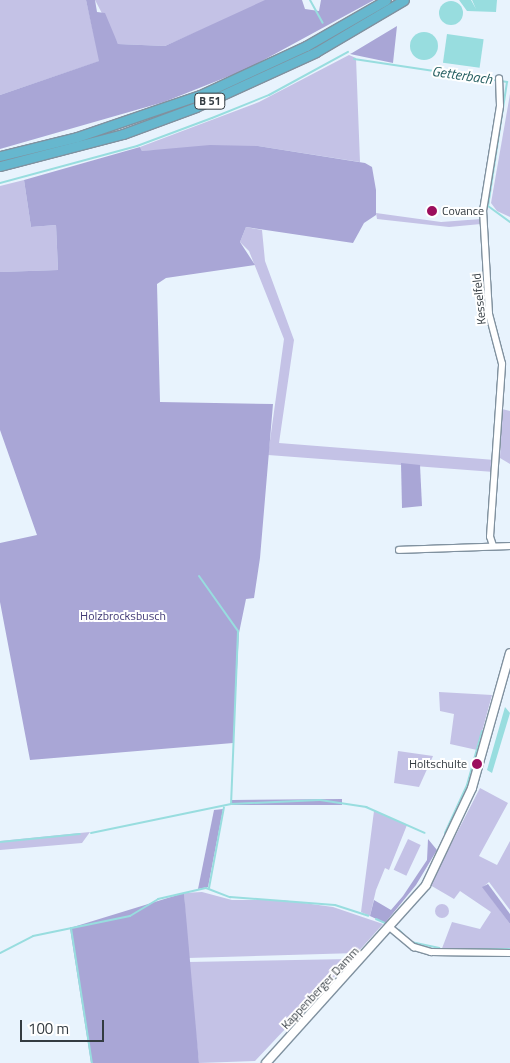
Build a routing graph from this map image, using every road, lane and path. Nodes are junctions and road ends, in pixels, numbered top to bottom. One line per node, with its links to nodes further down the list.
1 (386, 0): 4 (highway, B 51)
2 (404, 0): 5 (highway, B 51)
3 (499, 80): 6 (street, Kesselfeld)
4 (0, 156)
5 (0, 166)
6 (493, 546): 7 (street); 8 (street)
7 (510, 546)
8 (399, 550)
9 (510, 653): 10 (main road, Kappenberger Damm)
10 (391, 928): 11 (street); 12 (main road, Kappenberger Damm)
11 (510, 953)
12 (266, 1063)

